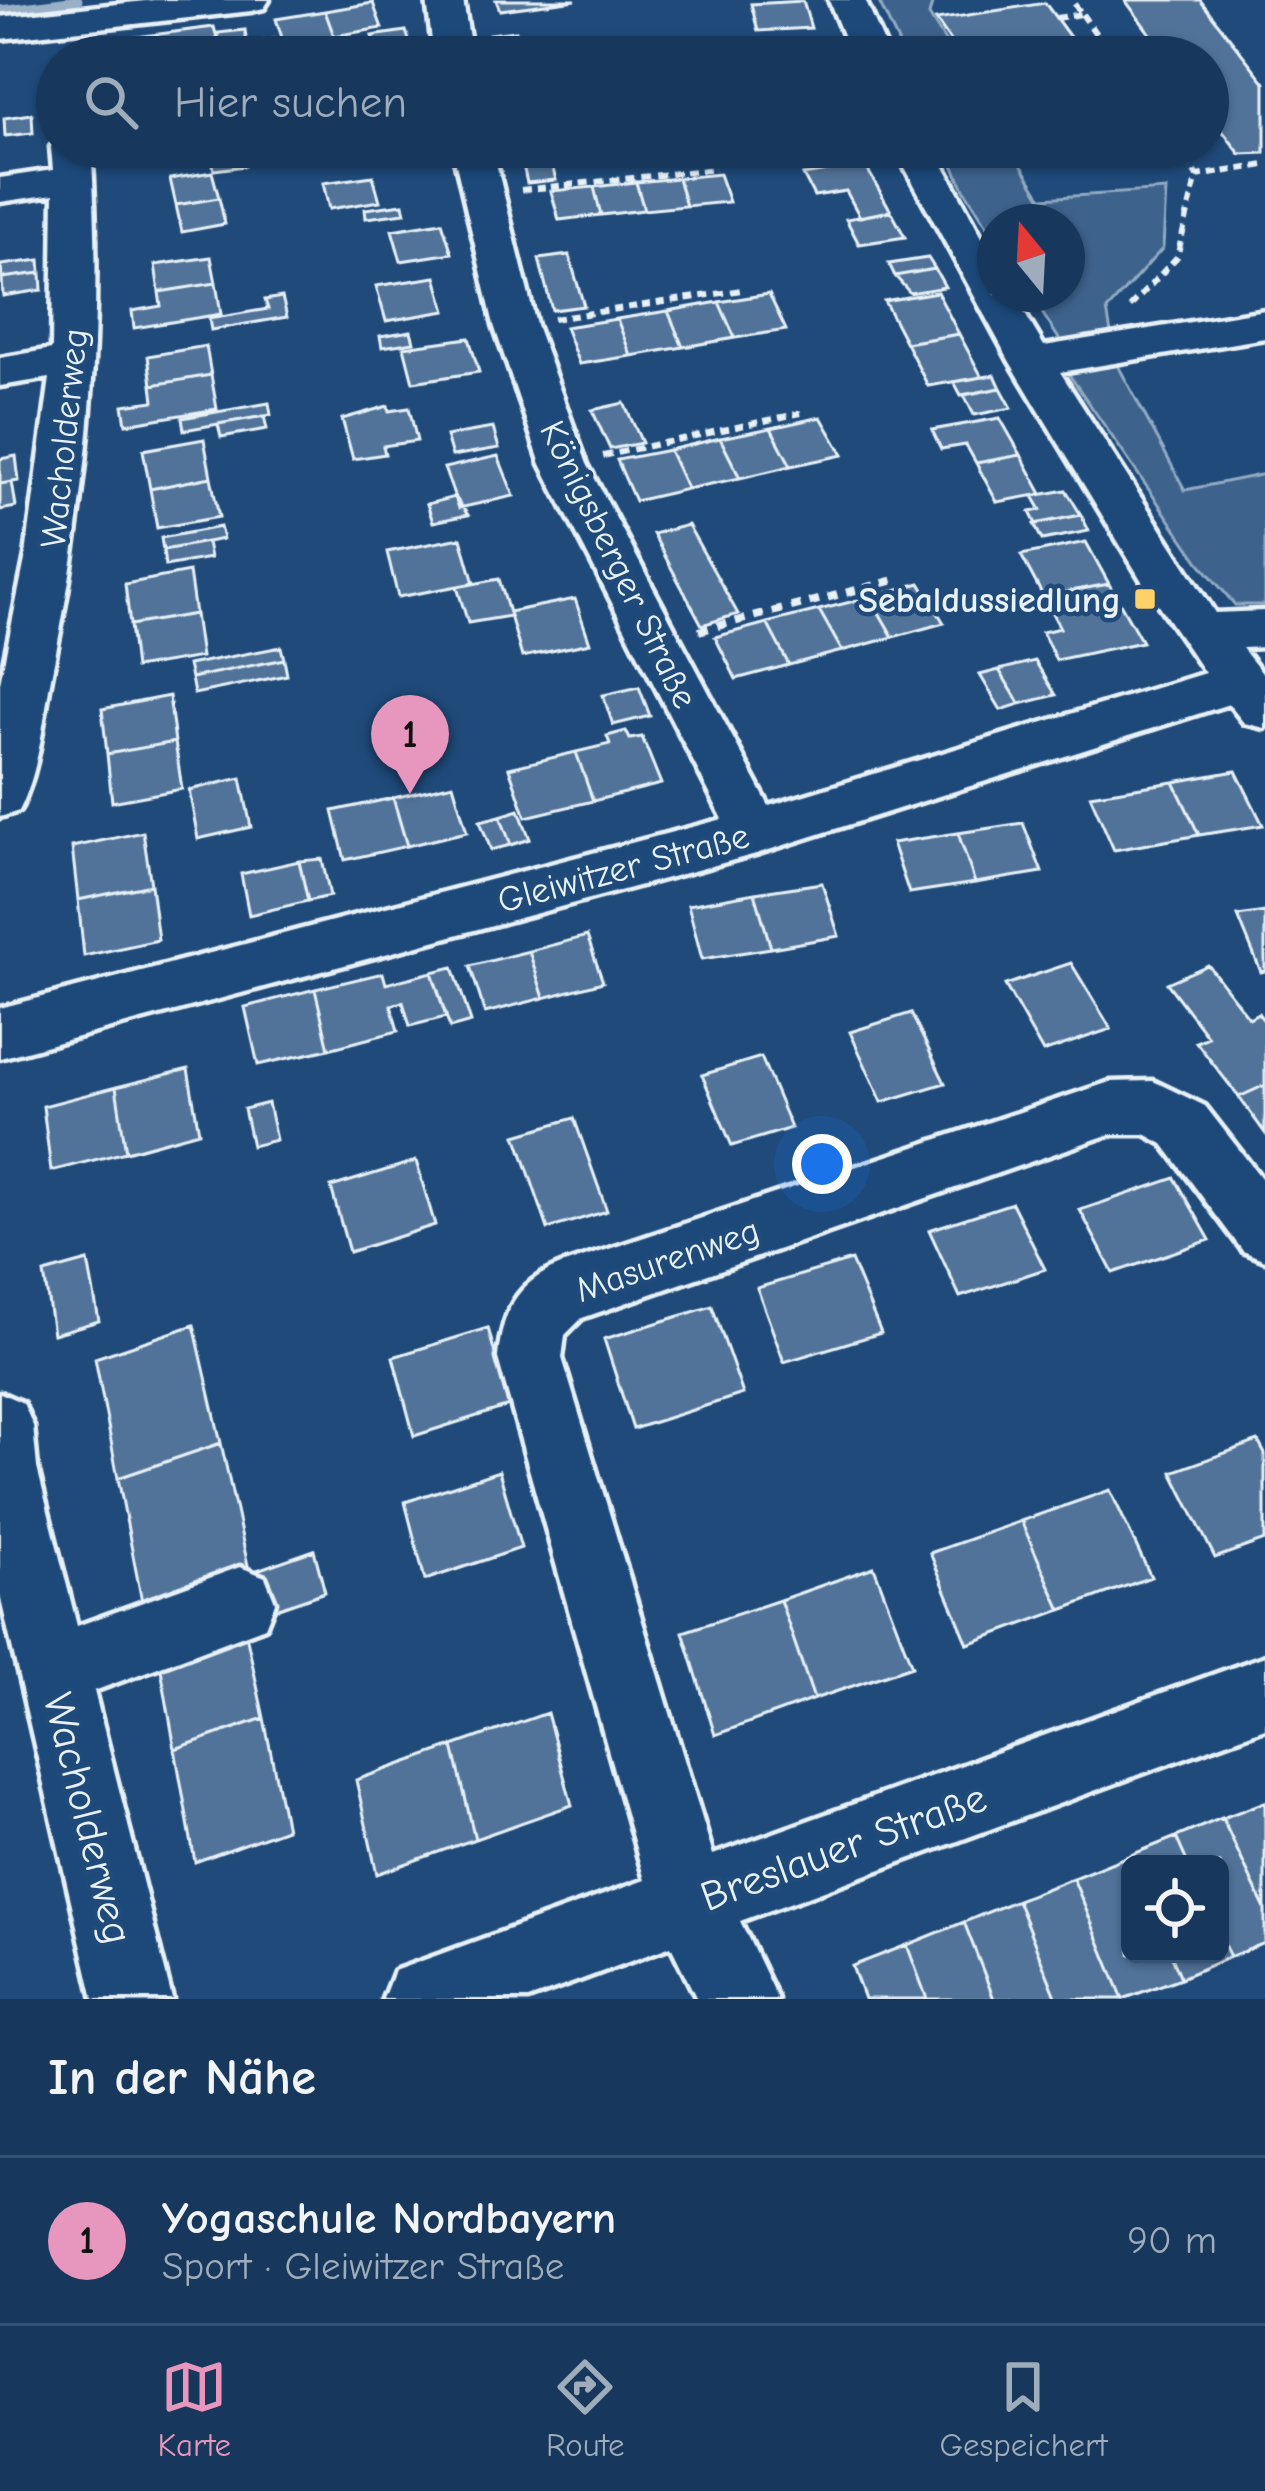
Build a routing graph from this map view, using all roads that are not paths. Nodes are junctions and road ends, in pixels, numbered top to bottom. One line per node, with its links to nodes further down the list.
1 (251, 0): 4 (street)
2 (445, 0): 8 (street)
3 (847, 0): 9 (street)
4 (117, 8): 7 (street)
5 (0, 28): 6 (street)
6 (40, 36)
7 (67, 36)
8 (450, 36)
9 (862, 36)
10 (59, 168): 14 (street)
11 (72, 168): 16 (street, Wacholderweg)
12 (477, 168): 25 (street, Königsberger Straße)
13 (926, 168): 17 (street)
14 (0, 190)
15 (1265, 324): 17 (street)
16 (76, 361): 18 (street); 19 (street, Wacholderweg)
17 (1032, 362): 22 (street)
18 (0, 372)
19 (47, 590): 20 (street); 24 (street, Wacholderweg)
20 (0, 599)
21 (1265, 629): 22 (street)
22 (1203, 632): 23 (street)
23 (1252, 697): 25 (street, Gleiwitzer Straße)
24 (0, 796)
25 (756, 832): 26 (street, Gleiwitzer Straße)
26 (0, 1033)
27 (1265, 1231): 32 (street, Masurenweg)
28 (2, 1455): 30 (street, Wacholderweg)
29 (239, 1602): 30 (street)
30 (53, 1670): 33 (street, Wacholderweg)
31 (1265, 1692): 32 (street, Breslauer Straße)
32 (689, 1901): 34 (street, Breslauer Straße); 35 (street, Masurenweg)
33 (133, 1999)
34 (422, 1999)
35 (738, 1999)

